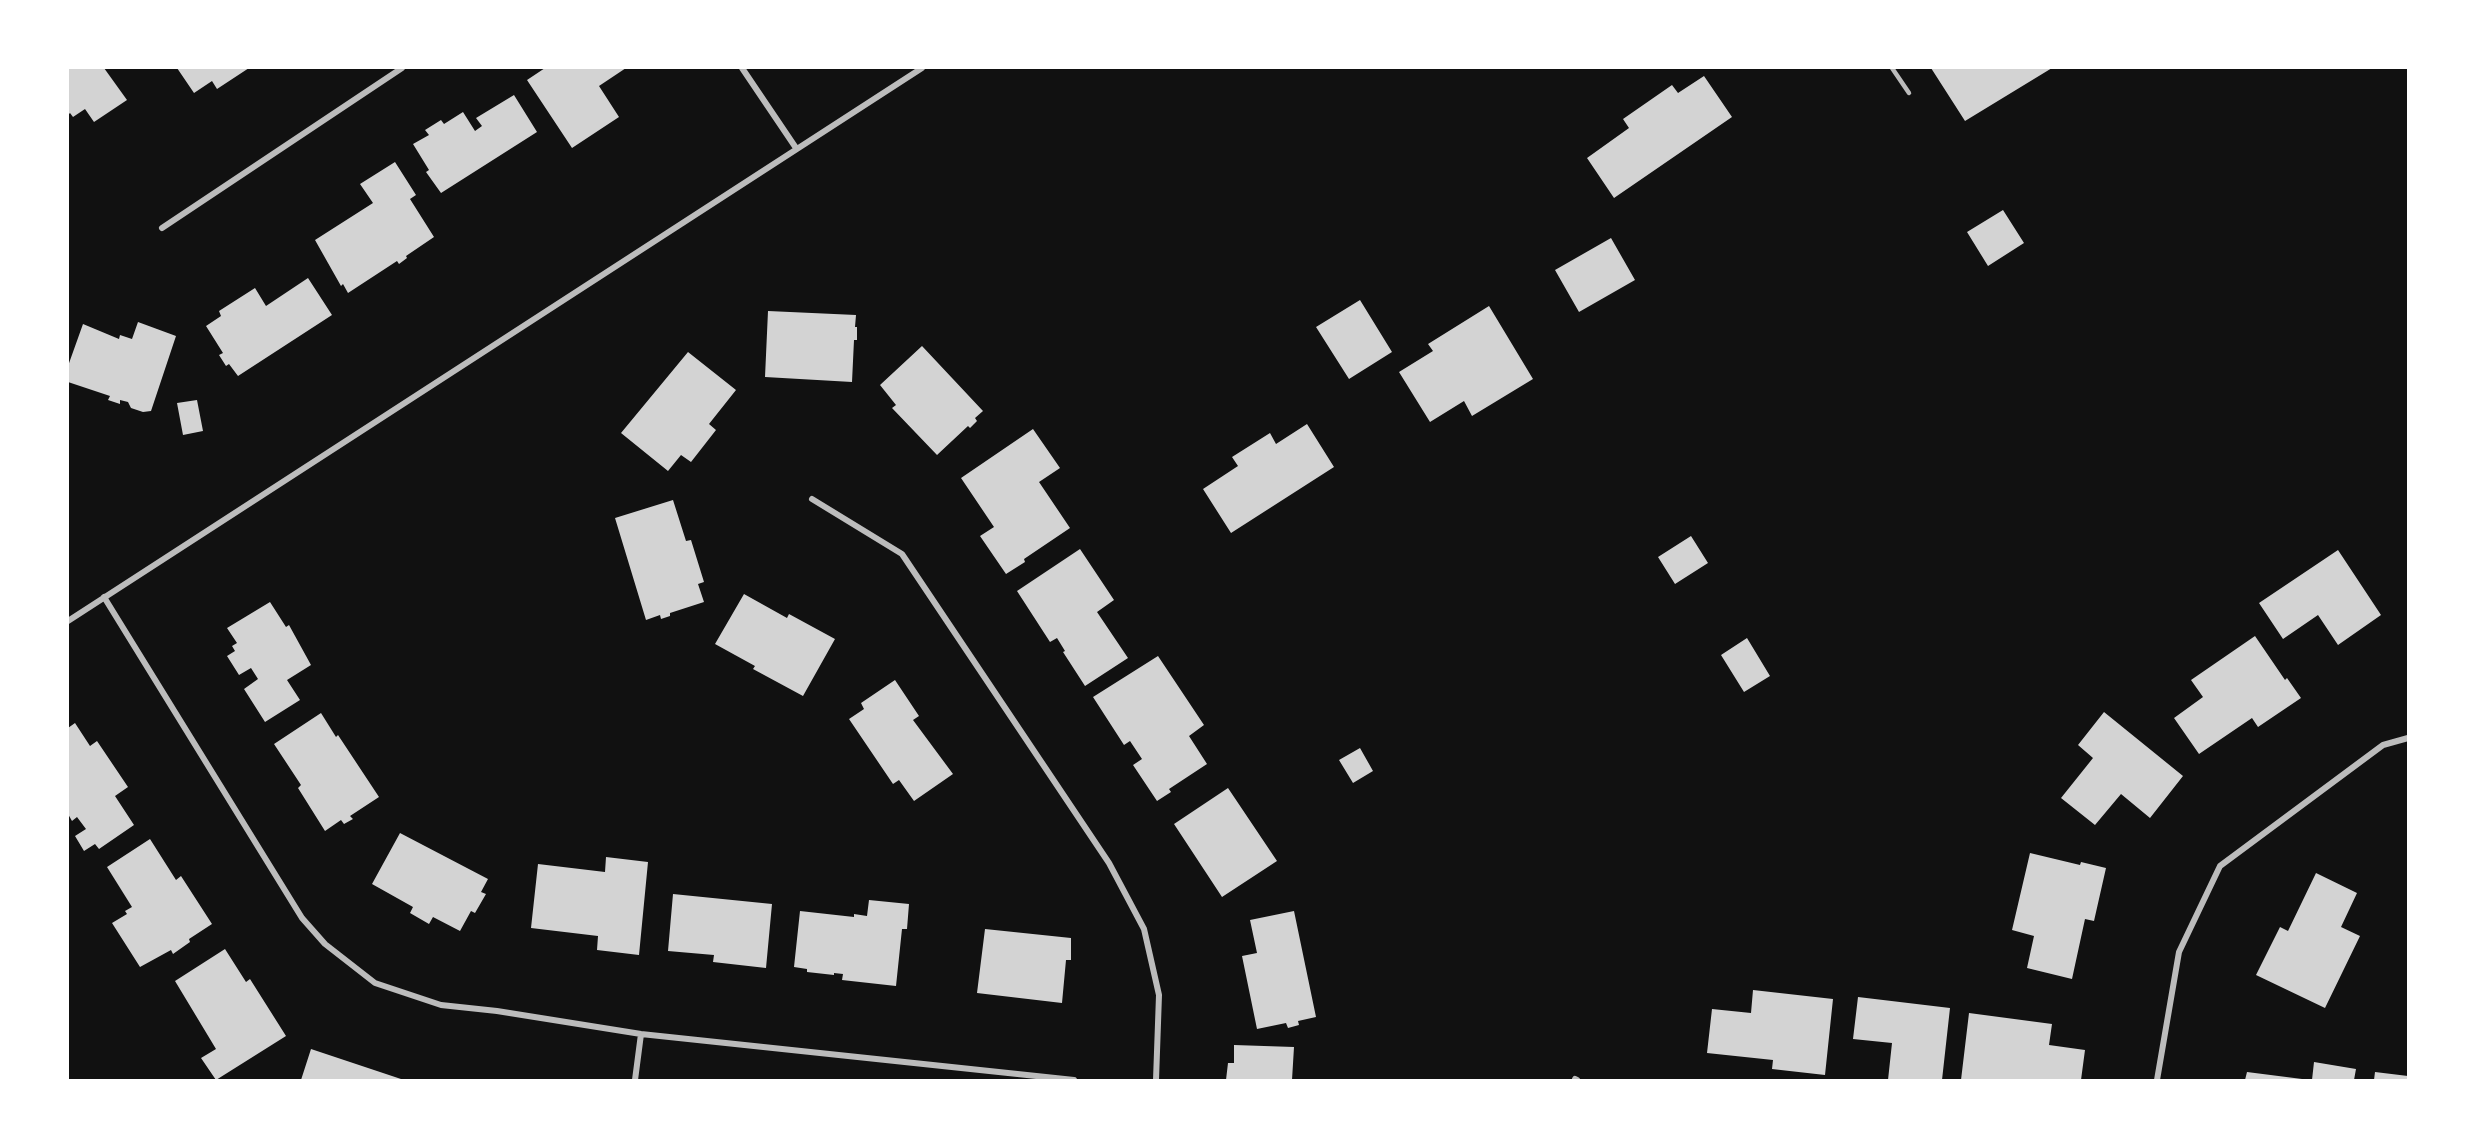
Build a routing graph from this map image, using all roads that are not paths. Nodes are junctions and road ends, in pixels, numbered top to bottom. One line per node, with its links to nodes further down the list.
1 (402, 68): 7 (street)
2 (742, 68): 6 (street)
3 (922, 68): 6 (street)
4 (1892, 68): 5 (lane)
5 (1909, 93)
6 (796, 148): 9 (street)
7 (162, 228)
8 (812, 499): 15 (street)
9 (104, 597): 10 (street); 12 (street)
10 (68, 621)
11 (2409, 738): 16 (street)
12 (641, 1034): 13 (street); 14 (street)
13 (635, 1080)
14 (1074, 1080)
15 (1156, 1080)
16 (2157, 1080)

